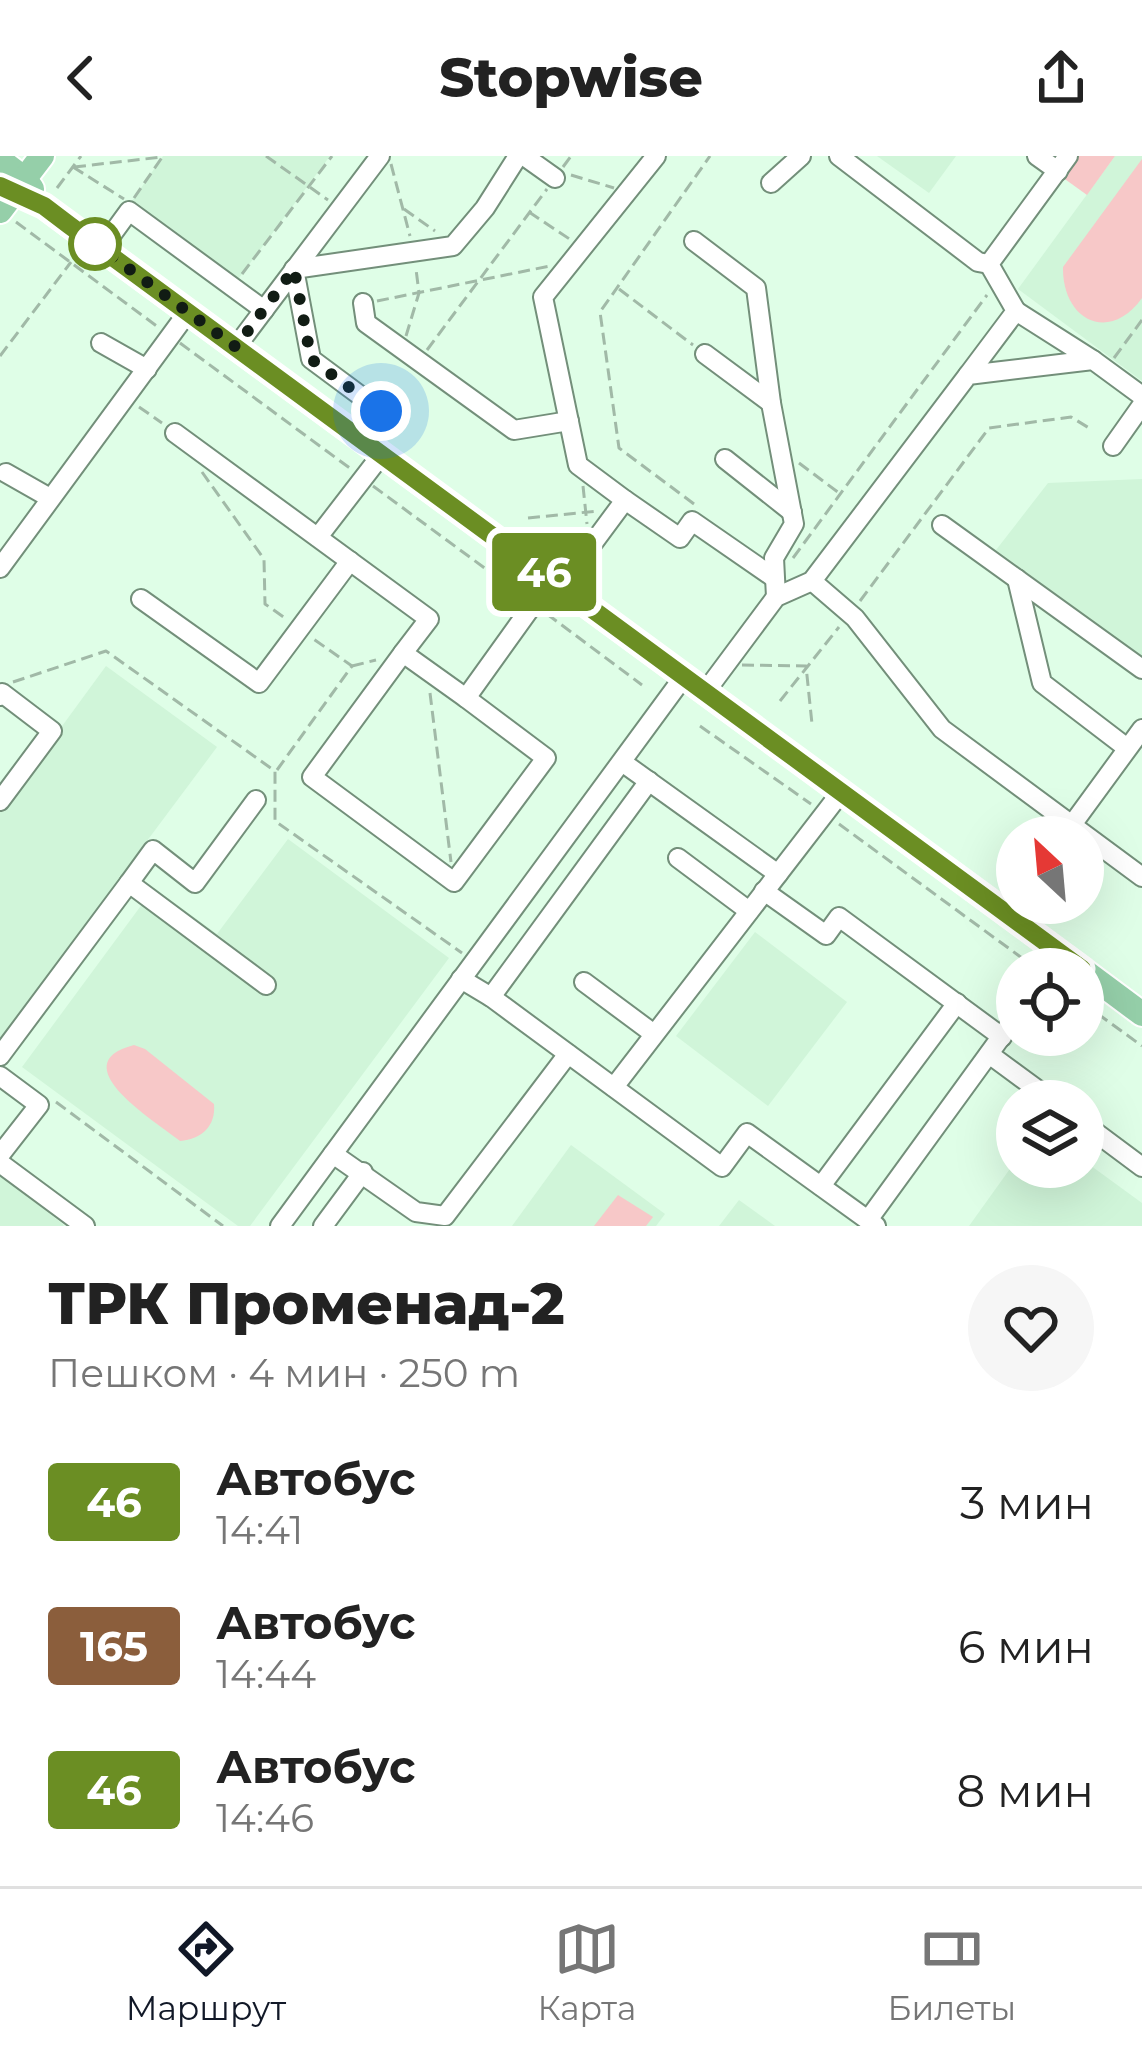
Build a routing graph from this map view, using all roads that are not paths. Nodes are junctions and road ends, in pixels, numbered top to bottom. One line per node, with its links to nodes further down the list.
1 (42, 156): 11 (main road)
2 (384, 156): 14 (street)
3 (521, 156): 9 (street); 14 (street)
4 (656, 156): 29 (street)
5 (801, 156): 10 (street)
6 (839, 156): 15 (street)
7 (1036, 156): 8 (street)
8 (1063, 163): 15 (street)
9 (555, 178)
10 (771, 183)
11 (9, 184): 13 (main road)
12 (694, 241): 27 (street)
13 (102, 248): 17 (street); 19 (main road)
14 (294, 269): 17 (street); 28 (street)
15 (994, 271): 18 (street)
16 (364, 303): 29 (street)
17 (264, 310): 21 (street)
18 (1016, 311): 23 (street); 25 (street)
19 (188, 312): 21 (main road); 24 (street)
20 (101, 343): 24 (street)
21 (236, 347): 32 (main road)
22 (705, 354): 27 (street)
23 (1099, 364): 25 (street); 26 (street)
24 (147, 369): 35 (street)
25 (968, 375): 43 (street)
26 (1142, 401): 31 (street)
27 (770, 403): 37 (street)
28 (381, 411)
29 (569, 422): 36 (street)
30 (175, 434): 39 (street)
31 (1113, 446)
32 (382, 454): 39 (street); 44 (main road)
33 (725, 458): 37 (street)
34 (7, 472): 35 (street)
35 (50, 498): 41 (street)
36 (622, 504): 44 (street); 45 (street)
37 (792, 512): 45 (street)
38 (942, 525): 42 (street)
39 (318, 537): 40 (street)
40 (350, 561): 46 (street); 47 (street)
41 (0, 568)
42 (1017, 579): 48 (street); 53 (street)
43 (812, 581): 45 (street); 59 (street)
44 (557, 582): 49 (main road); 51 (street)
45 (774, 586): 49 (street)
46 (142, 599)
47 (403, 653): 51 (street); 51 (street)
48 (1142, 669)
49 (695, 683): 54 (street); 56 (main road)
50 (0, 696): 58 (street)
51 (466, 698)
52 (1142, 729): 53 (street)
53 (1127, 748): 60 (street)
54 (622, 762): 55 (street); 71 (street)
55 (649, 781): 63 (street); 75 (street)
56 (842, 791): 63 (street); 67 (main road)
57 (256, 800): 65 (street)
58 (0, 801)
59 (1051, 816)
60 (1078, 816)
61 (1104, 853): 64 (street)
62 (678, 858): 68 (street)
63 (778, 874): 66 (street)
64 (1142, 877)
65 (129, 883): 73 (street); 83 (street)
66 (764, 892): 68 (street); 76 (street)
67 (996, 895)
68 (749, 911): 79 (street)
69 (1029, 924): 70 (main road)
70 (1052, 948)
71 (461, 979): 75 (street); 88 (street)
72 (584, 982): 79 (street)
73 (266, 985)
74 (1104, 989): 77 (main road)
75 (491, 997): 81 (street)
76 (957, 1004): 78 (street); 92 (street)
77 (1142, 1014)
78 (996, 1033)
79 (654, 1034): 86 (street)
80 (996, 1045): 82 (street)
81 (568, 1054): 86 (street); 93 (street)
82 (989, 1054): 85 (street); 94 (street)
83 (0, 1056)
84 (0, 1076): 89 (street)
85 (1024, 1080)
86 (614, 1087): 92 (street)
87 (1104, 1139): 90 (street)
88 (333, 1154): 91 (street); 96 (street)
89 (0, 1159): 95 (street)
90 (1142, 1167)
91 (363, 1172): 93 (street); 97 (street)
92 (821, 1186): 94 (street)
93 (411, 1219)
94 (872, 1223)
95 (85, 1226)
96 (280, 1226)
97 (323, 1226)

